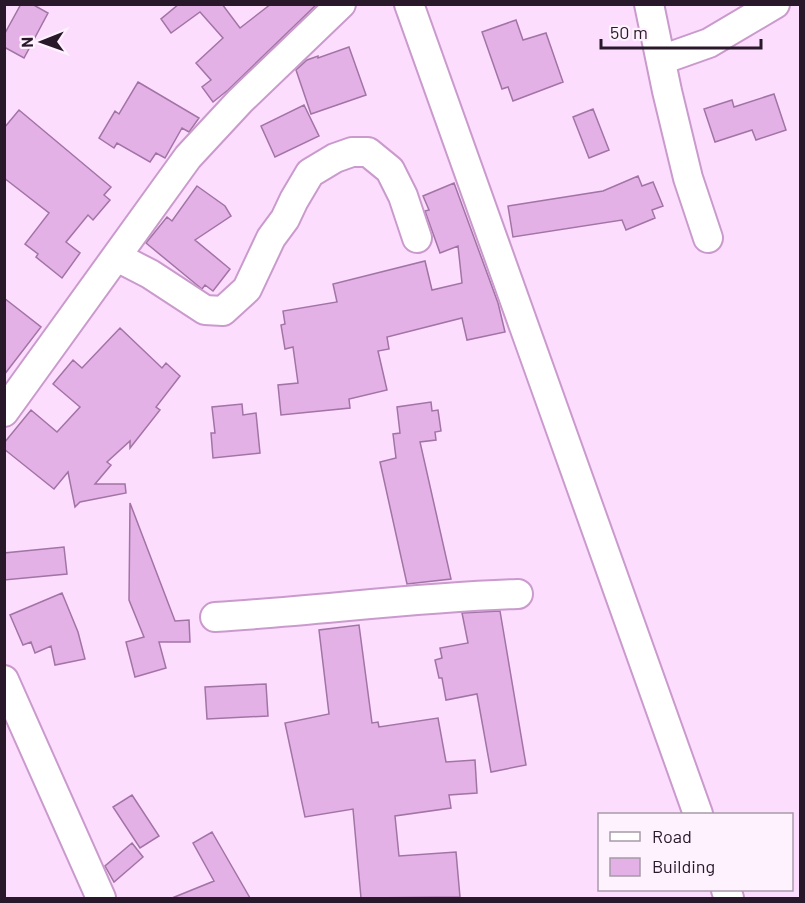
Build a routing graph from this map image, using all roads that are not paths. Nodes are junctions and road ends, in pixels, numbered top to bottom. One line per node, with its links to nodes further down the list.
1 (341, 4): 8 (street)
2 (409, 4): 13 (street)
3 (649, 4): 5 (street)
4 (775, 4): 5 (street)
5 (661, 60): 7 (street)
6 (417, 238): 8 (street)
7 (708, 238)
8 (117, 257): 9 (street)
9 (4, 412)
10 (518, 594): 11 (street)
11 (215, 617)
12 (4, 680): 14 (street)
13 (698, 813)
14 (101, 898)

